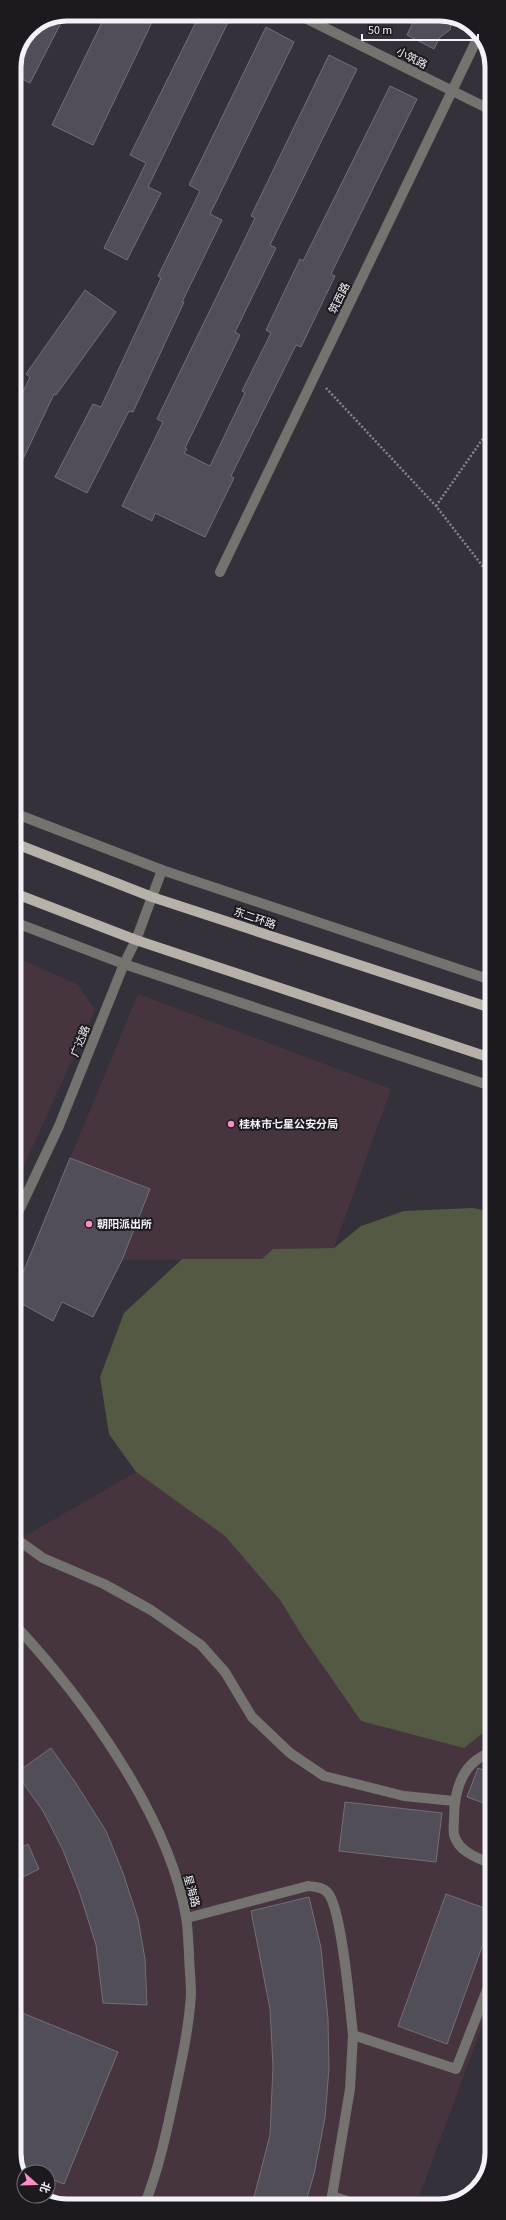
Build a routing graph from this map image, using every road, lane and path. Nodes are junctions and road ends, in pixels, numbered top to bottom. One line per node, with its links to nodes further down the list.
1 (311, 21): 3 (street, 小筑路)
2 (476, 41): 3 (street, 筑西路)
3 (452, 91): 4 (street, 小筑路); 9 (street, 筑西路)
4 (485, 107)
5 (326, 388): 7 (path)
6 (485, 436): 7 (path)
7 (436, 506): 8 (path)
8 (485, 569)
9 (220, 572)
10 (21, 816): 12 (street)
11 (21, 846): 14 (main road, 东二环路)
12 (162, 870): 14 (street, 广达路); 18 (street)
13 (21, 896): 16 (main road)
14 (152, 896): 16 (street, 广达路); 19 (main road, 东二环路)
15 (21, 925): 17 (street)
16 (136, 940): 17 (street, 广达路); 20 (main road)
17 (124, 964): 21 (street); 22 (street, 广达路)
18 (485, 978)
19 (485, 1006)
20 (485, 1056)
21 (485, 1084)
22 (21, 1205)
23 (21, 1542): 26 (street)
24 (21, 1631): 28 (street, 星海路)
25 (485, 1754): 26 (street)
26 (454, 1802): 27 (street)
27 (485, 1861)
28 (187, 1918): 30 (street); 31 (street, 星海路)
29 (485, 1995): 30 (street)
30 (353, 2035): 32 (street)
31 (147, 2199)
32 (331, 2199)

